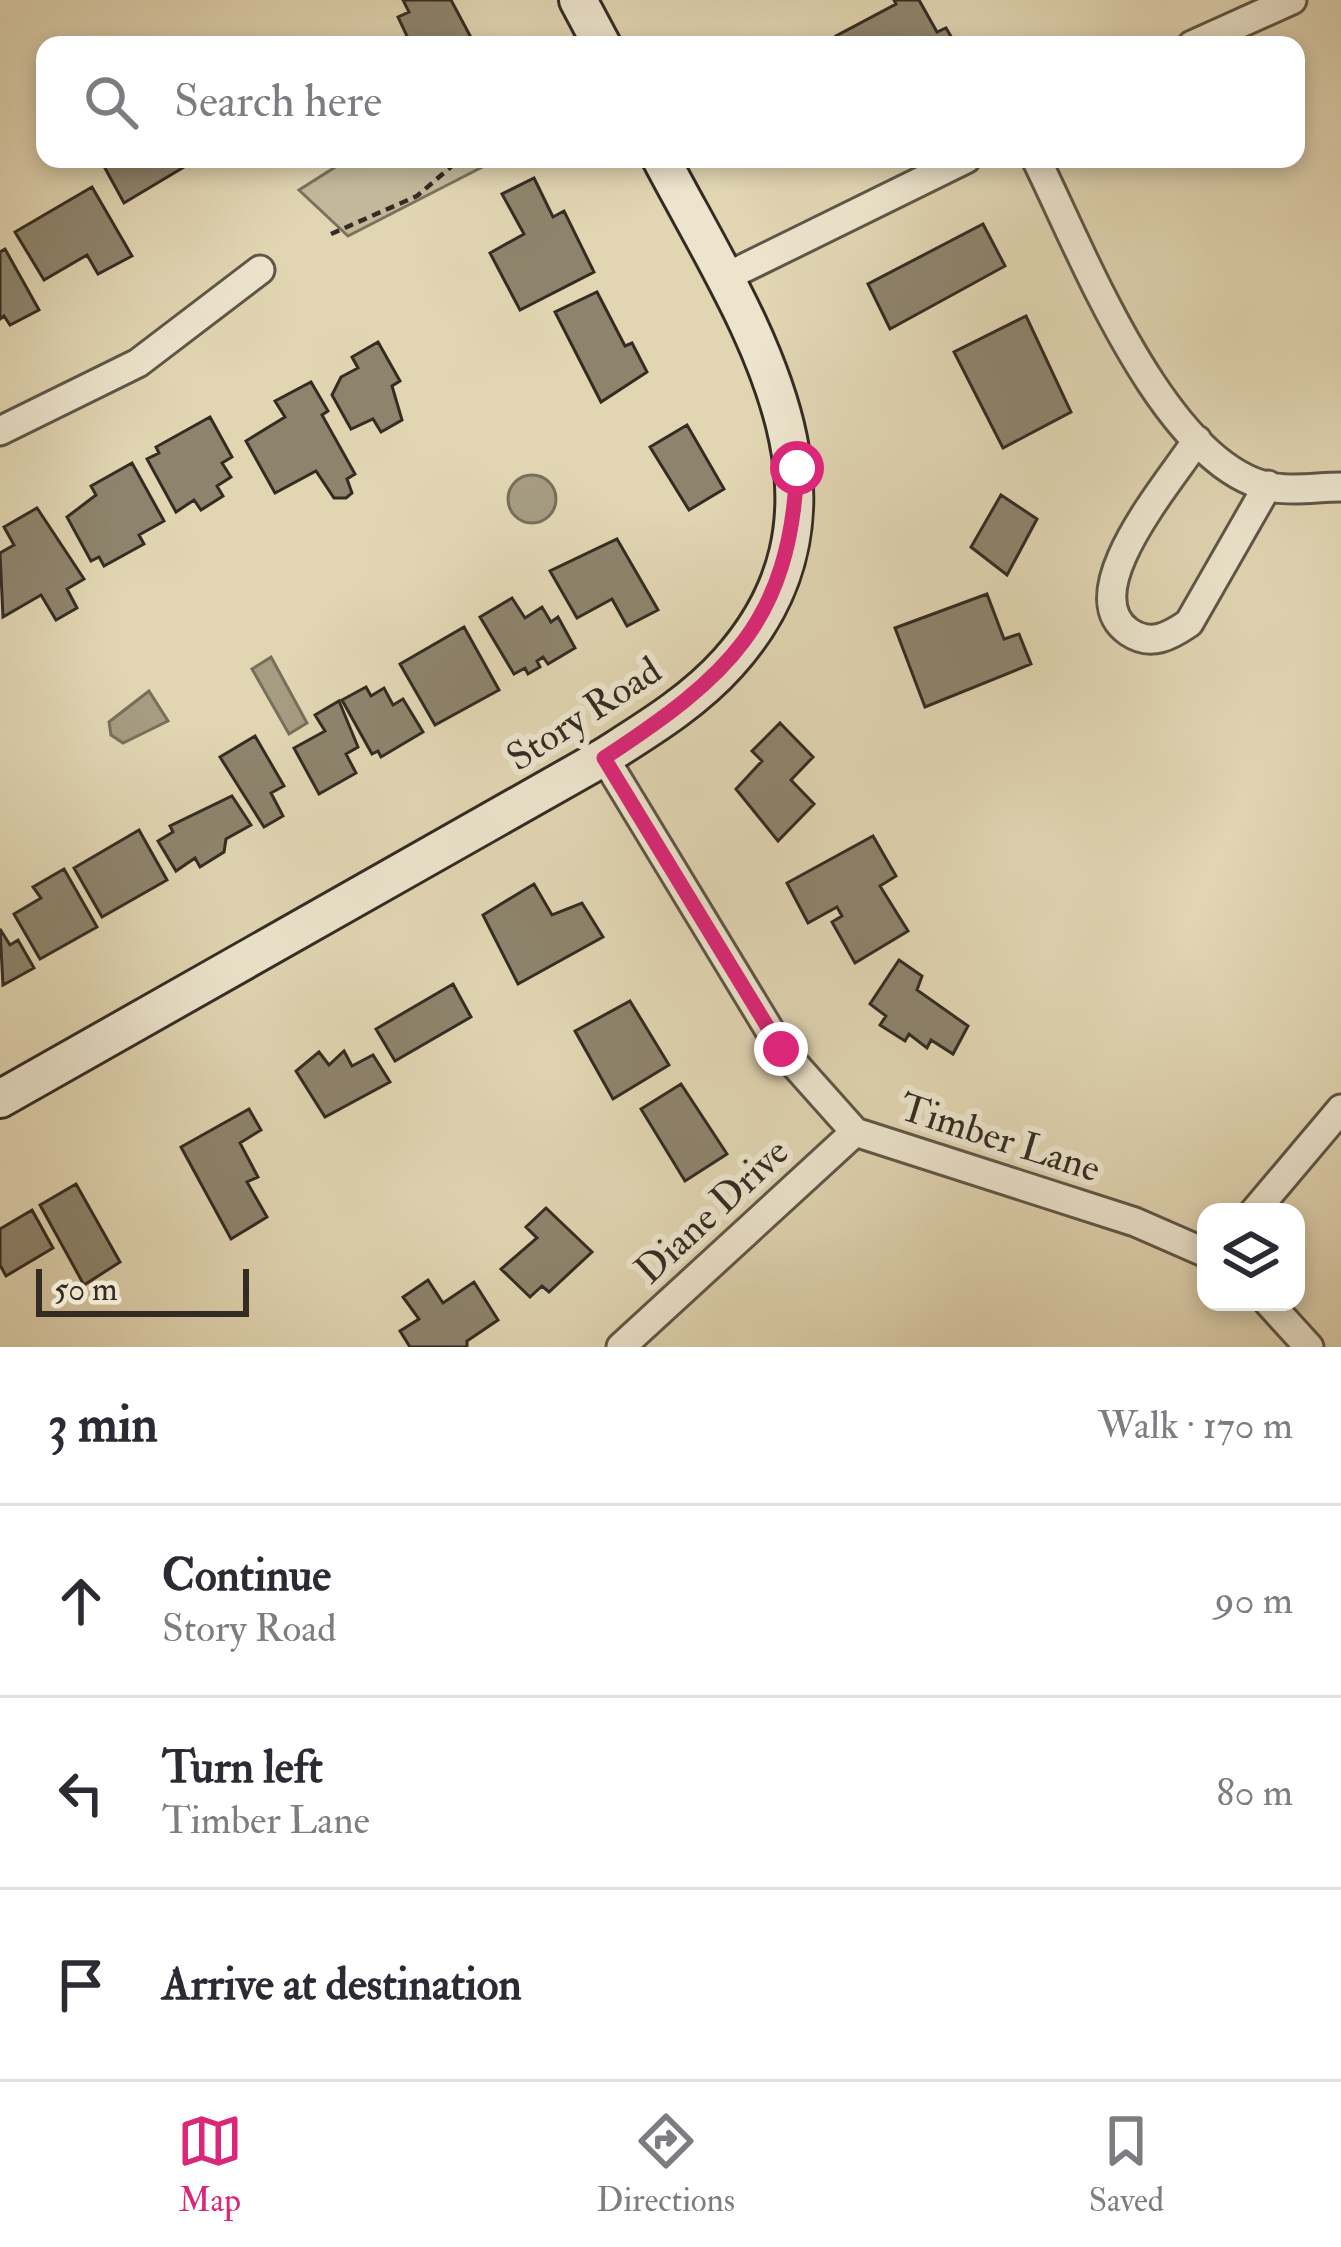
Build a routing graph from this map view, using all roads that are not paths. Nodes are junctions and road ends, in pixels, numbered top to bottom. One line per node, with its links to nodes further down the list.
1 (578, 0): 3 (street)
2 (1292, 0): 4 (street)
3 (597, 36)
4 (1212, 36)
5 (667, 168): 9 (street, Story Road)
6 (948, 168): 9 (street)
7 (1040, 168): 11 (street)
8 (260, 270): 10 (street)
9 (724, 278): 14 (street, Story Road)
10 (0, 431)
11 (1197, 440): 12 (street); 12 (street)
12 (1268, 485): 13 (street)
13 (1341, 487)
14 (604, 758): 15 (street, Story Road); 17 (street, Timber Lane)
15 (0, 1099)
16 (1341, 1109): 18 (street)
17 (855, 1132): 19 (street, Timber Lane); 21 (street, Diane Drive)
18 (1262, 1203)
19 (1197, 1249)
20 (1276, 1311): 22 (street)
21 (622, 1347)
22 (1309, 1347)

